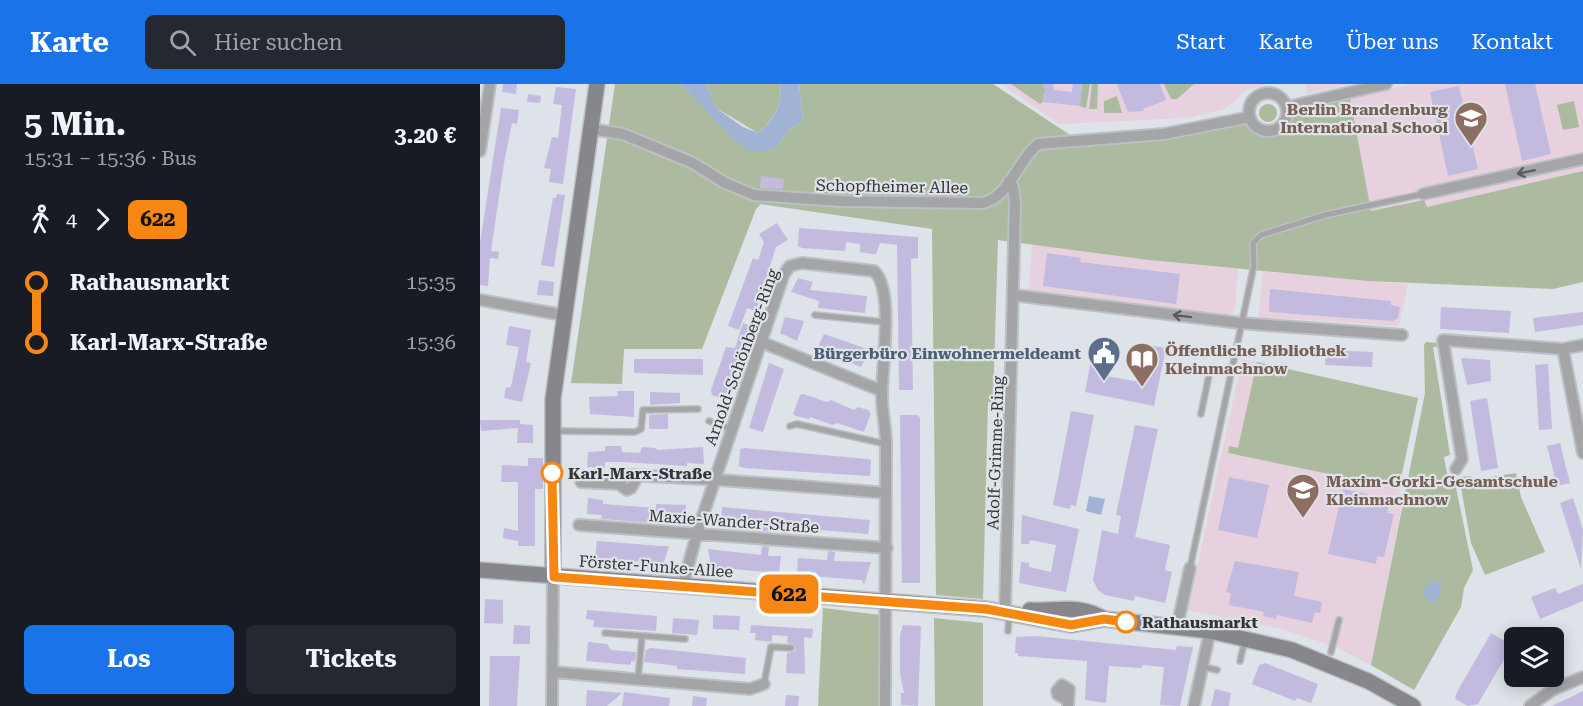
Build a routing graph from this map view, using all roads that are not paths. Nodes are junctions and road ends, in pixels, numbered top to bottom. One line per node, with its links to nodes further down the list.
1 (597, 84): 6 (street)
2 (1386, 84): 4 (street)
3 (486, 91): 7 (street)
4 (1287, 107): 5 (street); 5 (street)
5 (1250, 117): 9 (street, Schopfheimer Allee)
6 (591, 129): 9 (street, Schopfheimer Allee); 13 (street)
7 (480, 151)
8 (1583, 159): 10 (street, one-way to 10)
9 (1009, 181): 11 (street, Adolf-Grimme-Ring)
10 (1423, 194): 16 (lane)
11 (1013, 295): 16 (street, one-way to 11); 43 (street, Adolf-Grimme-Ring)
12 (480, 300): 13 (street)
13 (563, 315): 28 (street)
14 (815, 315): 15 (lane)
15 (884, 322): 18 (street, Arnold-Schönberg-Ring); 22 (street, Arnold-Schönberg-Ring)
16 (1240, 323): 17 (street); 38 (lane)
17 (1402, 335)
18 (760, 342): 22 (street); 27 (street, Arnold-Schönberg-Ring)
19 (1583, 345): 20 (street)
20 (1563, 349): 30 (street); 31 (street)
21 (1209, 375): 24 (lane)
22 (882, 391): 29 (street, Arnold-Schönberg-Ring)
23 (698, 409): 28 (lane)
24 (1201, 414)
25 (709, 421): 27 (lane)
26 (790, 426): 29 (lane)
27 (733, 429): 32 (street, Arnold-Schönberg-Ring)
28 (552, 430): 40 (street)
29 (886, 444): 34 (street, Arnold-Schönberg-Ring)
30 (1583, 453)
31 (1456, 469)
32 (714, 479): 33 (street); 34 (street); 36 (street, Arnold-Schönberg-Ring)
33 (581, 482)
34 (886, 493): 37 (street, Arnold-Schönberg-Ring)
35 (579, 525): 36 (street, Maxie-Wander-Straße)
36 (697, 532): 37 (street, Maxie-Wander-Straße); 41 (street, Arnold-Schönberg-Ring)
37 (887, 548): 42 (street, Arnold-Schönberg-Ring)
38 (1190, 568): 45 (street)
39 (480, 570): 40 (street, Förster-Funke-Allee)
40 (554, 577): 41 (street, Förster-Funke-Allee); 57 (street)
41 (683, 585): 42 (street, Förster-Funke-Allee)
42 (886, 602): 43 (street, Förster-Funke-Allee); 62 (street, Arnold-Schönberg-Ring)
43 (1007, 611): 45 (street, Förster-Funke-Allee); 46 (lane)
44 (1339, 620): 53 (lane)
45 (1177, 627): 47 (street, Förster-Funke-Allee)
46 (1008, 631)
47 (1210, 631): 50 (street, Förster-Funke-Allee); 55 (street)
48 (605, 633): 49 (lane)
49 (642, 636): 51 (lane); 59 (lane)
50 (1246, 638): 54 (lane); 64 (street, Förster-Funke-Allee)
51 (685, 639)
52 (791, 648): 60 (lane)
53 (1331, 652)
54 (1240, 661)
55 (1203, 667): 56 (lane); 63 (street)
56 (1217, 670)
57 (553, 672): 59 (street); 61 (street)
58 (1583, 677): 65 (street)
59 (638, 679): 60 (street)
60 (764, 684)
61 (552, 706)
62 (885, 706)
63 (1194, 706)
64 (1413, 706)
65 (1530, 706)

